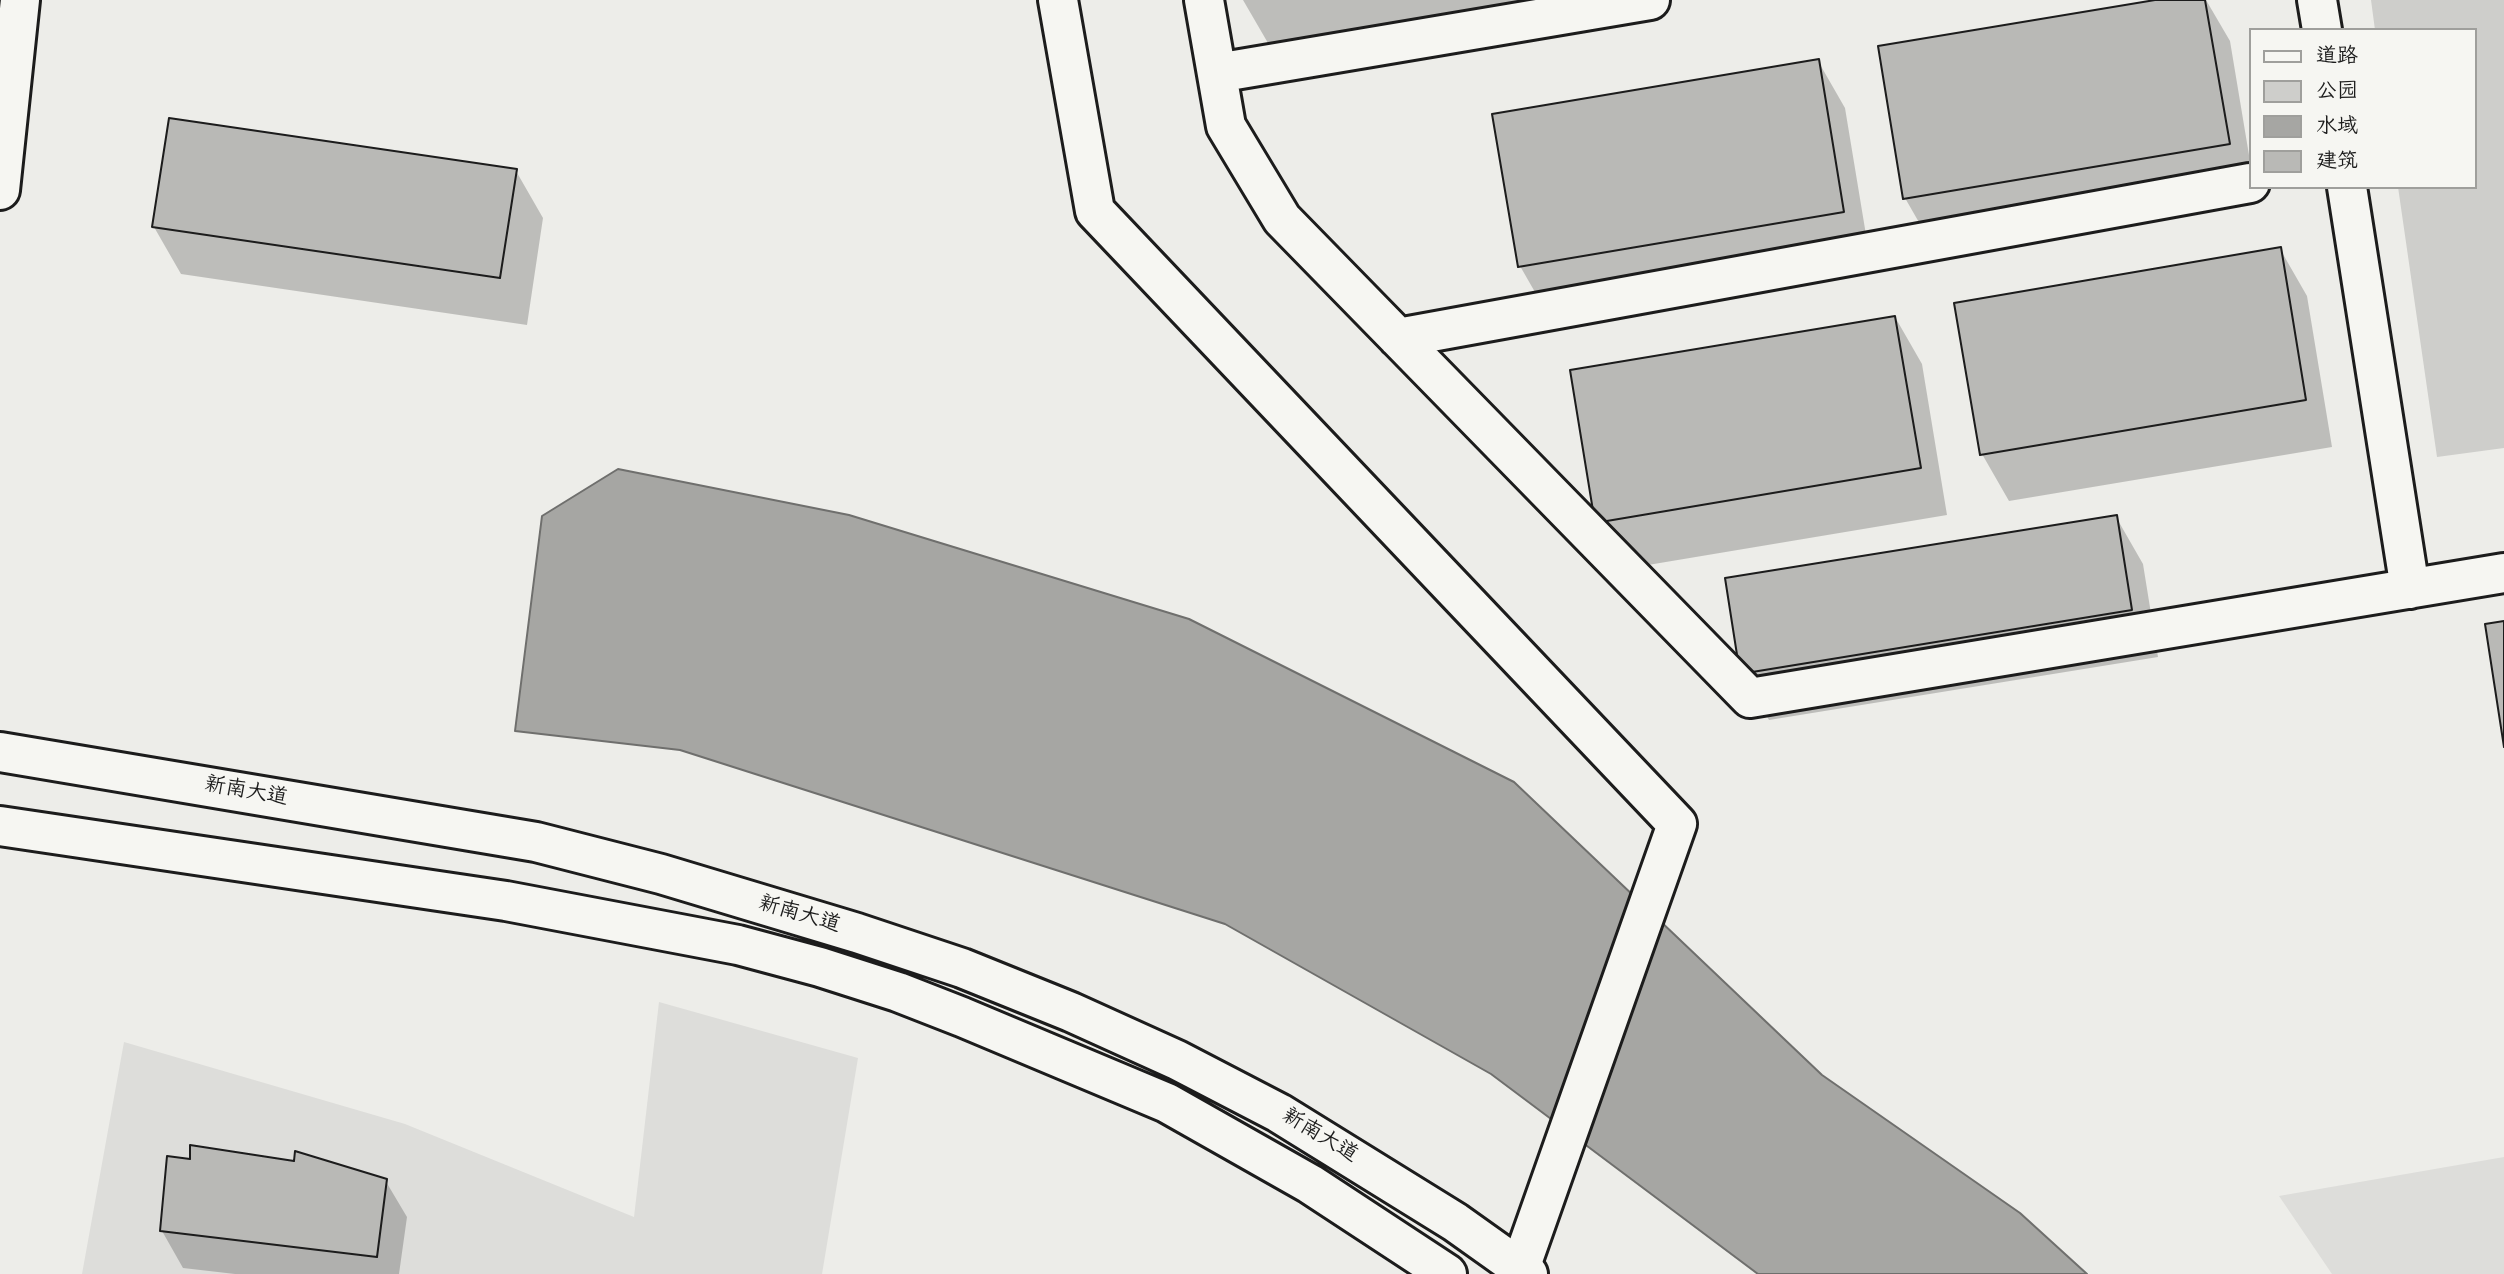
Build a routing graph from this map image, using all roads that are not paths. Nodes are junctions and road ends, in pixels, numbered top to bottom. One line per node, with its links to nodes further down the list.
1 (20, 0): 10 (main road)
2 (1058, 0): 16 (main road)
3 (1204, 0): 7 (main road)
4 (1650, 0): 7 (main road)
5 (2317, 0): 6 (main road)
6 (2322, 28)
7 (1217, 74): 11 (main road)
8 (2248, 183): 11 (main road)
9 (2347, 189): 13 (main road)
10 (0, 190)
11 (1398, 338): 13 (main road)
12 (2504, 573): 13 (main road)
13 (2410, 589)
14 (0, 752): 16 (main road, 新南大道)
15 (0, 826): 17 (main road, 新南大道)
16 (1522, 1272)
17 (1447, 1274)

